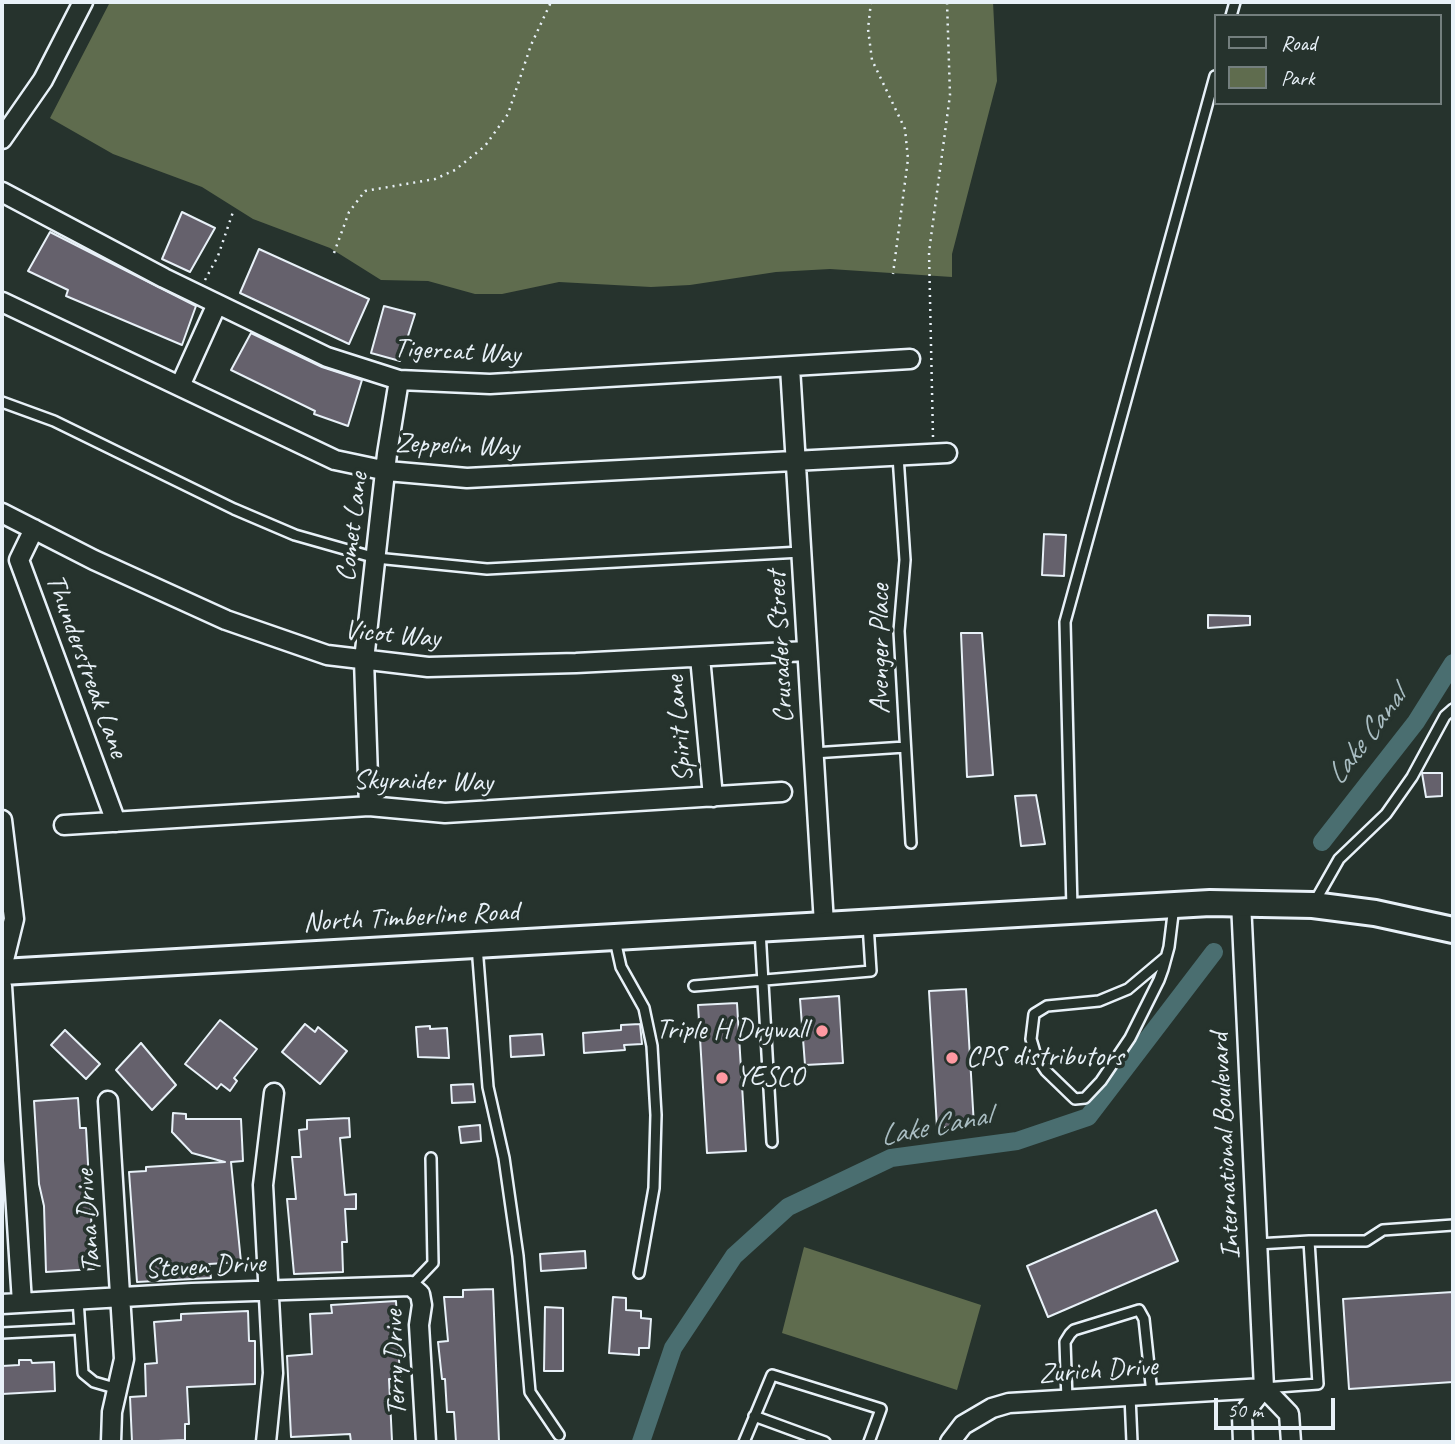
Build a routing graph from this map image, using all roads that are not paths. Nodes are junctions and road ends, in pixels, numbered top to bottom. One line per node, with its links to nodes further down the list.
1 (83, 2): 3 (street)
2 (1214, 80): 36 (lane)
3 (2, 139)
4 (2, 191): 6 (street, Tigercat Way)
5 (2, 302): 10 (street, Zeppelin Way)
6 (217, 304): 9 (street, Tigercat Way); 10 (street)
7 (910, 359): 8 (street, Tigercat Way)
8 (790, 367): 9 (street, Tigercat Way); 14 (street, Crusader Street)
9 (399, 380): 15 (street, Comet Lane)
10 (180, 386): 15 (street, Zeppelin Way)
11 (2, 402): 19 (lane)
12 (947, 453): 13 (street, Zeppelin Way)
13 (898, 456): 14 (street, Zeppelin Way); 24 (lane, Avenger Place)
14 (796, 463): 15 (street, Zeppelin Way); 18 (street, Crusader Street)
15 (387, 471): 19 (street, Comet Lane)
16 (2, 513): 17 (street, Vicot Way)
17 (34, 529): 22 (street, Vicot Way); 30 (street, Thunderstreak Lane)
18 (801, 552): 19 (lane); 20 (street, Crusader Street)
19 (376, 558): 22 (street, Comet Lane)
20 (807, 650): 21 (street, Vicot Way); 25 (street, Crusader Street)
21 (700, 657): 22 (street, Vicot Way); 27 (street, Spirit Lane)
22 (364, 660): 28 (street, Comet Lane)
23 (1453, 709): 35 (lane)
24 (905, 747): 25 (lane); 32 (lane, Avenger Place)
25 (814, 753): 38 (street, Crusader Street)
26 (782, 792): 27 (street, Skyraider Way)
27 (713, 796): 28 (street, Skyraider Way)
28 (369, 806): 30 (street, Skyraider Way)
29 (2, 820): 44 (street)
30 (116, 822): 31 (street, Skyraider Way)
31 (64, 825)
32 (911, 843)
33 (1241, 902): 34 (main road, North Timberline Road); 35 (main road, North Timberline Road); 54 (street, International Boulevard)
34 (1175, 905): 36 (main road, North Timberline Road); 43 (lane)
35 (1313, 905): 40 (main road, North Timberline Road)
36 (1072, 910): 37 (main road, North Timberline Road)
37 (868, 922): 38 (main road, North Timberline Road); 45 (lane)
38 (824, 924): 39 (main road, North Timberline Road)
39 (760, 928): 41 (main road, North Timberline Road); 45 (lane)
40 (1453, 930)
41 (614, 936): 42 (main road, North Timberline Road); 55 (lane)
42 (477, 944): 44 (main road, North Timberline Road); 70 (lane)
43 (1166, 957): 43 (lane)
44 (2, 970)
45 (763, 981): 47 (lane); 50 (lane)
46 (2, 986): 60 (street)
47 (694, 986)
48 (274, 1093): 57 (street)
49 (108, 1101): 58 (street, Tana Drive)
50 (772, 1142)
51 (431, 1158): 56 (lane)
52 (1453, 1226): 53 (lane)
53 (1309, 1241): 54 (lane); 64 (lane)
54 (1257, 1244): 64 (street, International Boulevard)
55 (639, 1273)
56 (411, 1286): 57 (street, Steven Drive); 73 (street, Terry Drive)
57 (268, 1290): 58 (street, Steven Drive); 72 (street)
58 (120, 1297): 59 (street, Steven Drive); 65 (street, Tana Drive)
59 (78, 1300): 60 (street, Steven Drive); 62 (lane)
60 (22, 1303): 61 (street, Steven Drive)
61 (2, 1304)
62 (80, 1329): 63 (lane); 65 (lane)
63 (2, 1333)
64 (1264, 1388): 66 (street, Zurich Drive); 79 (street); 80 (street)
65 (118, 1389): 71 (street)
66 (1152, 1394): 67 (street, Zurich Drive); 68 (lane)
67 (1130, 1396): 68 (street, Zurich Drive); 78 (lane)
68 (1067, 1400): 77 (street, Zurich Drive)
69 (754, 1416): 74 (lane); 75 (lane); 76 (lane)
70 (559, 1435)
71 (111, 1442)
72 (266, 1442)
73 (426, 1442)
74 (744, 1442)
75 (825, 1442)
76 (869, 1442)
77 (950, 1442)
78 (1132, 1442)
79 (1243, 1442)
80 (1290, 1442)

